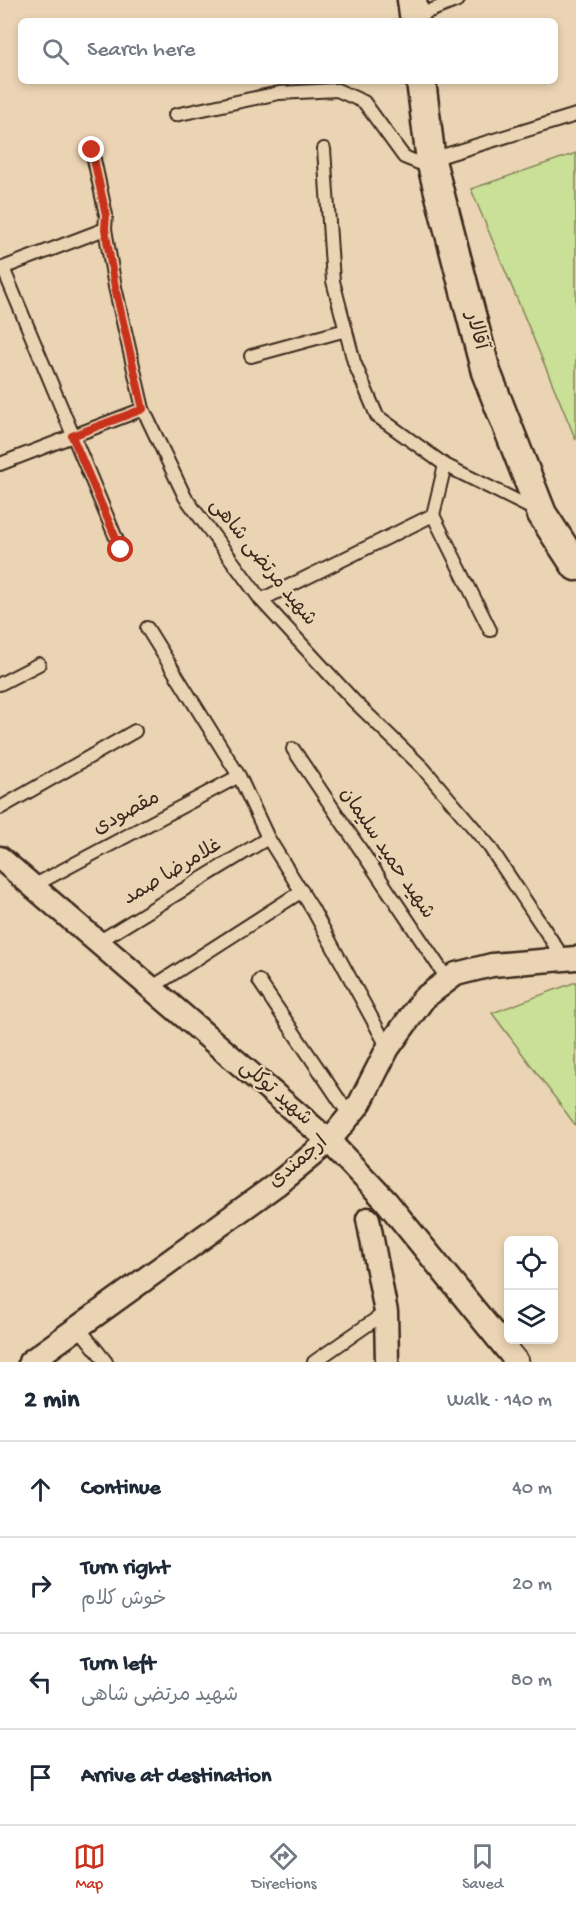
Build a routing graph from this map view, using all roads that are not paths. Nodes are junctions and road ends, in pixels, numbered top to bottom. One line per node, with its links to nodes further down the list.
1 (458, 0): 2 (lane)
2 (414, 13)
3 (422, 84): 8 (street, آقالار)
4 (175, 115): 8 (lane)
5 (576, 115): 8 (lane)
6 (324, 149): 11 (lane)
7 (92, 150): 9 (lane, شهید مرتضی شاهی)
8 (430, 161): 17 (street, آقالار)
9 (105, 229): 10 (lane); 13 (lane, شهید مرتضی شاهی)
10 (2, 268): 14 (lane)
11 (346, 330): 12 (lane); 16 (lane)
12 (251, 356)
13 (143, 409): 14 (lane); 21 (lane, شهید مرتضی شاهی)
14 (72, 436): 15 (lane); 19 (lane)
15 (0, 464)
16 (445, 465): 17 (lane); 18 (lane)
17 (542, 514): 20 (street, آقالار)
18 (433, 515): 21 (lane); 23 (lane)
19 (121, 550)
20 (576, 566)
21 (261, 600): 35 (lane, شهید مرتضی شاهی)
22 (147, 628): 28 (lane)
23 (490, 630)
24 (39, 664): 25 (lane)
25 (0, 684)
26 (135, 730): 29 (lane)
27 (292, 749): 36 (lane, شهید حمید سلیمان)
28 (239, 776): 30 (lane); 32 (lane, مقصودی)
29 (0, 808)
30 (268, 838): 33 (lane); 34 (lane, غلامرضا صمد)
31 (0, 858): 32 (street, شهید توکلی)
32 (33, 886): 34 (street, شهید توکلی)
33 (302, 891): 38 (lane); 39 (lane)
34 (98, 942): 38 (street, شهید توکلی)
35 (570, 958): 36 (street, ارجمندی)
36 (448, 980): 39 (street, ارجمندی)
37 (259, 981): 40 (lane)
38 (151, 988): 41 (street, شهید توکلی)
39 (388, 1048): 40 (street, ارجمندی)
40 (350, 1116): 41 (street, ارجمندی)
41 (328, 1140): 44 (street, ارجمندی); 49 (street, شهید توکلی)
42 (368, 1219): 43 (street)
43 (386, 1312): 47 (lane); 48 (street)
44 (78, 1327): 45 (street, ارجمندی); 46 (lane)
45 (30, 1362)
46 (106, 1362)
47 (314, 1362)
48 (387, 1362)
49 (517, 1362)

